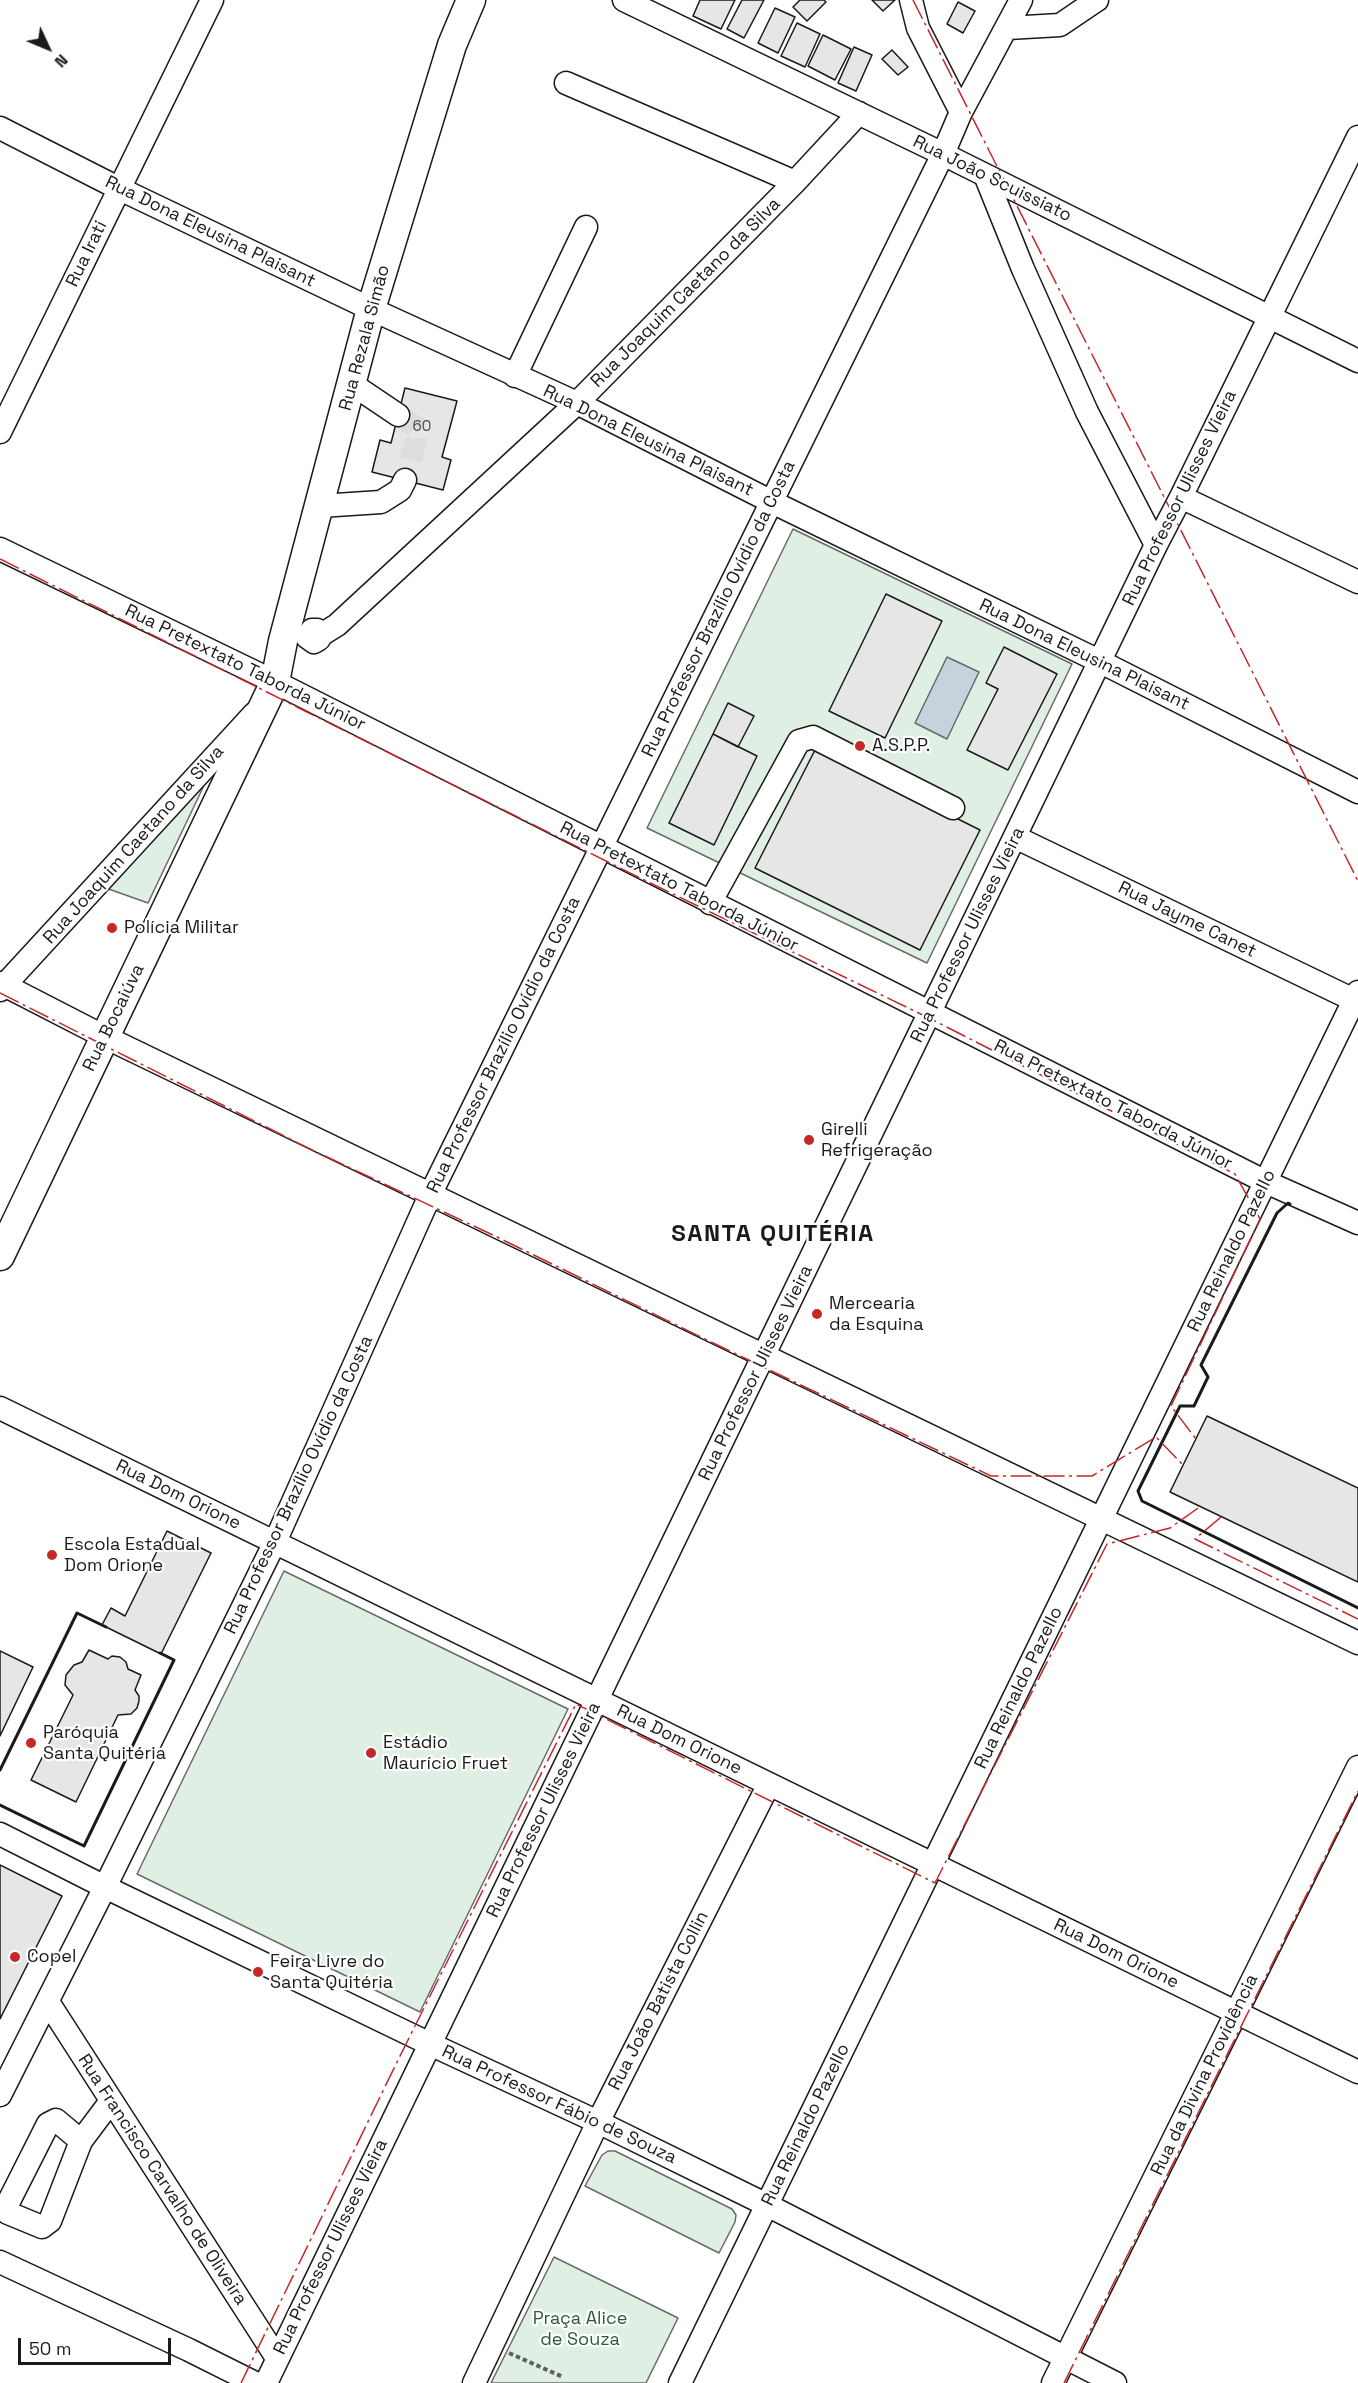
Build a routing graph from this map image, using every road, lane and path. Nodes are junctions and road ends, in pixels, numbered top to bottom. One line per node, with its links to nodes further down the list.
1 (471, 0): 18 (main road, Rua Rezala Simão)
2 (624, 0): 10 (street, Rua João Scuissiato)
3 (911, 0): 9 (street)
4 (1021, 0): 7 (street, Rua Professor Brazílio Ovídio da Costa)
5 (1097, 0): 7 (street)
6 (209, 6): 16 (street, Rua Irati)
7 (1008, 28): 9 (street, Rua Professor Brazílio Ovídio da Costa)
8 (566, 83): 15 (street)
9 (961, 112): 13 (street, Rua Professor Brazílio Ovídio da Costa)
10 (859, 113): 13 (street, Rua João Scuissiato); 15 (street, Rua Joaquim Caetano da Silva)
11 (0, 128): 16 (street, Rua Dona Eleusina Plaisant)
12 (1358, 137): 19 (street, Rua Professor Ulisses Vieira)
13 (943, 154): 14 (street, Rua João Scuissiato); 28 (street, Rua Professor Brazílio Ovídio da Costa)
14 (985, 175): 19 (street, Rua João Scuissiato); 30 (street)
15 (795, 182): 23 (street, Rua Joaquim Caetano da Silva)
16 (120, 189): 18 (street, Rua Dona Eleusina Plaisant); 25 (street, Rua Irati)
17 (586, 227): 21 (street)
18 (371, 309): 21 (street, Rua Dona Eleusina Plaisant); 22 (main road, Rua Rezala Simão)
19 (1270, 317): 20 (street, Rua João Scuissiato); 27 (street, Rua Professor Ulisses Vieira)
20 (1358, 361)
21 (515, 376): 23 (street, Rua Dona Eleusina Plaisant)
22 (352, 384): 24 (street); 29 (main road, Rua Rezala Simão)
23 (577, 403): 28 (street, Rua Dona Eleusina Plaisant); 33 (street, Rua Joaquim Caetano da Silva)
24 (398, 415)
25 (0, 432)
26 (405, 480): 29 (street)
27 (1182, 497): 30 (street, Rua Professor Ulisses Vieira); 32 (street)
28 (772, 502): 34 (street, Rua Dona Eleusina Plaisant); 39 (street, Rua Professor Brazílio Ovídio da Costa)
29 (320, 506): 35 (main road, Rua Rezala Simão)
30 (1156, 545): 34 (street, Rua Professor Ulisses Vieira)
31 (0, 549): 35 (street, Rua Pretextato Taborda Júnior)
32 (1358, 582)
33 (321, 635)
34 (1101, 662): 36 (street, Rua Dona Eleusina Plaisant); 38 (street, Rua Professor Ulisses Vieira)
35 (271, 691): 39 (street, Rua Pretextato Taborda Júnior); 41 (street, Rua Joaquim Caetano da Silva); 44 (main road, Rua Bocaiúva)
36 (1358, 792)
37 (953, 808): 40 (street)
38 (1015, 837): 42 (street, Rua Jayme Canet); 43 (street, Rua Professor Ulisses Vieira)
39 (601, 848): 40 (street, Rua Pretextato Taborda Júnior); 46 (street, Rua Professor Brazílio Ovídio da Costa)
40 (710, 903): 43 (street, Rua Pretextato Taborda Júnior)
41 (2, 986): 44 (street)
42 (1357, 998): 45 (street, Rua Reinaldo Pazello)
43 (930, 1013): 45 (street, Rua Pretextato Taborda Júnior); 49 (street, Rua Professor Ulisses Vieira)
44 (105, 1037): 46 (street); 48 (main road, Rua Bocaiúva)
45 (1266, 1182): 47 (street, Rua Pretextato Taborda Júnior); 51 (street, Rua Reinaldo Pazello)
46 (431, 1193): 49 (street); 52 (street, Rua Professor Brazílio Ovídio da Costa)
47 (1358, 1224)
48 (0, 1256)
49 (765, 1355): 51 (street); 54 (street, Rua Professor Ulisses Vieira)
50 (0, 1408): 52 (street, Rua Dom Orione)
51 (1101, 1519): 53 (street); 58 (street, Rua Reinaldo Pazello)
52 (275, 1542): 54 (street, Rua Dom Orione); 59 (street, Rua Professor Brazílio Ovídio da Costa)
53 (1358, 1643)
54 (598, 1700): 56 (street, Rua Dom Orione); 62 (street, Rua Professor Ulisses Vieira)
55 (1358, 1767): 61 (street, Rua da Divina Providência)
56 (769, 1784): 58 (street, Rua Dom Orione); 66 (street, Rua João Batista Collin)
57 (0, 1834): 59 (street, Rua Professor Fábio de Souza)
58 (933, 1864): 61 (street, Rua Dom Orione); 68 (street, Rua Reinaldo Pazello)
59 (105, 1887): 60 (street, Rua Professor Brazílio Ovídio da Costa); 62 (street, Rua Professor Fábio de Souza)
60 (48, 2002): 64 (street, Rua Professor Brazílio Ovídio da Costa); 65 (street, Rua Francisco Carvalho de Oliveira)
61 (1236, 2013): 63 (street, Rua Dom Orione); 71 (street, Rua da Divina Providência)
62 (430, 2044): 66 (street, Rua Professor Fábio de Souza); 72 (street, Rua Professor Ulisses Vieira)
63 (1358, 2072)
64 (0, 2096)
65 (111, 2101): 67 (street); 72 (street, Rua Francisco Carvalho de Oliveira)
66 (598, 2122): 68 (street, Rua Professor Fábio de Souza); 70 (street, Rua João Batista Collin)
67 (81, 2140)
68 (767, 2205): 71 (street, Rua Professor Fábio de Souza); 77 (street, Rua Reinaldo Pazello)
69 (0, 2262): 74 (street)
70 (493, 2346): 73 (path); 76 (street, Rua João Batista Collin)
71 (1066, 2357): 78 (street, Rua da Divina Providência); 79 (street, Rua Professor Fábio de Souza)
72 (278, 2358): 75 (street, Rua Professor Ulisses Vieira)
73 (563, 2377)
74 (255, 2383)
75 (266, 2383)
76 (474, 2383)
77 (680, 2383)
78 (1053, 2383)
79 (1115, 2383)

